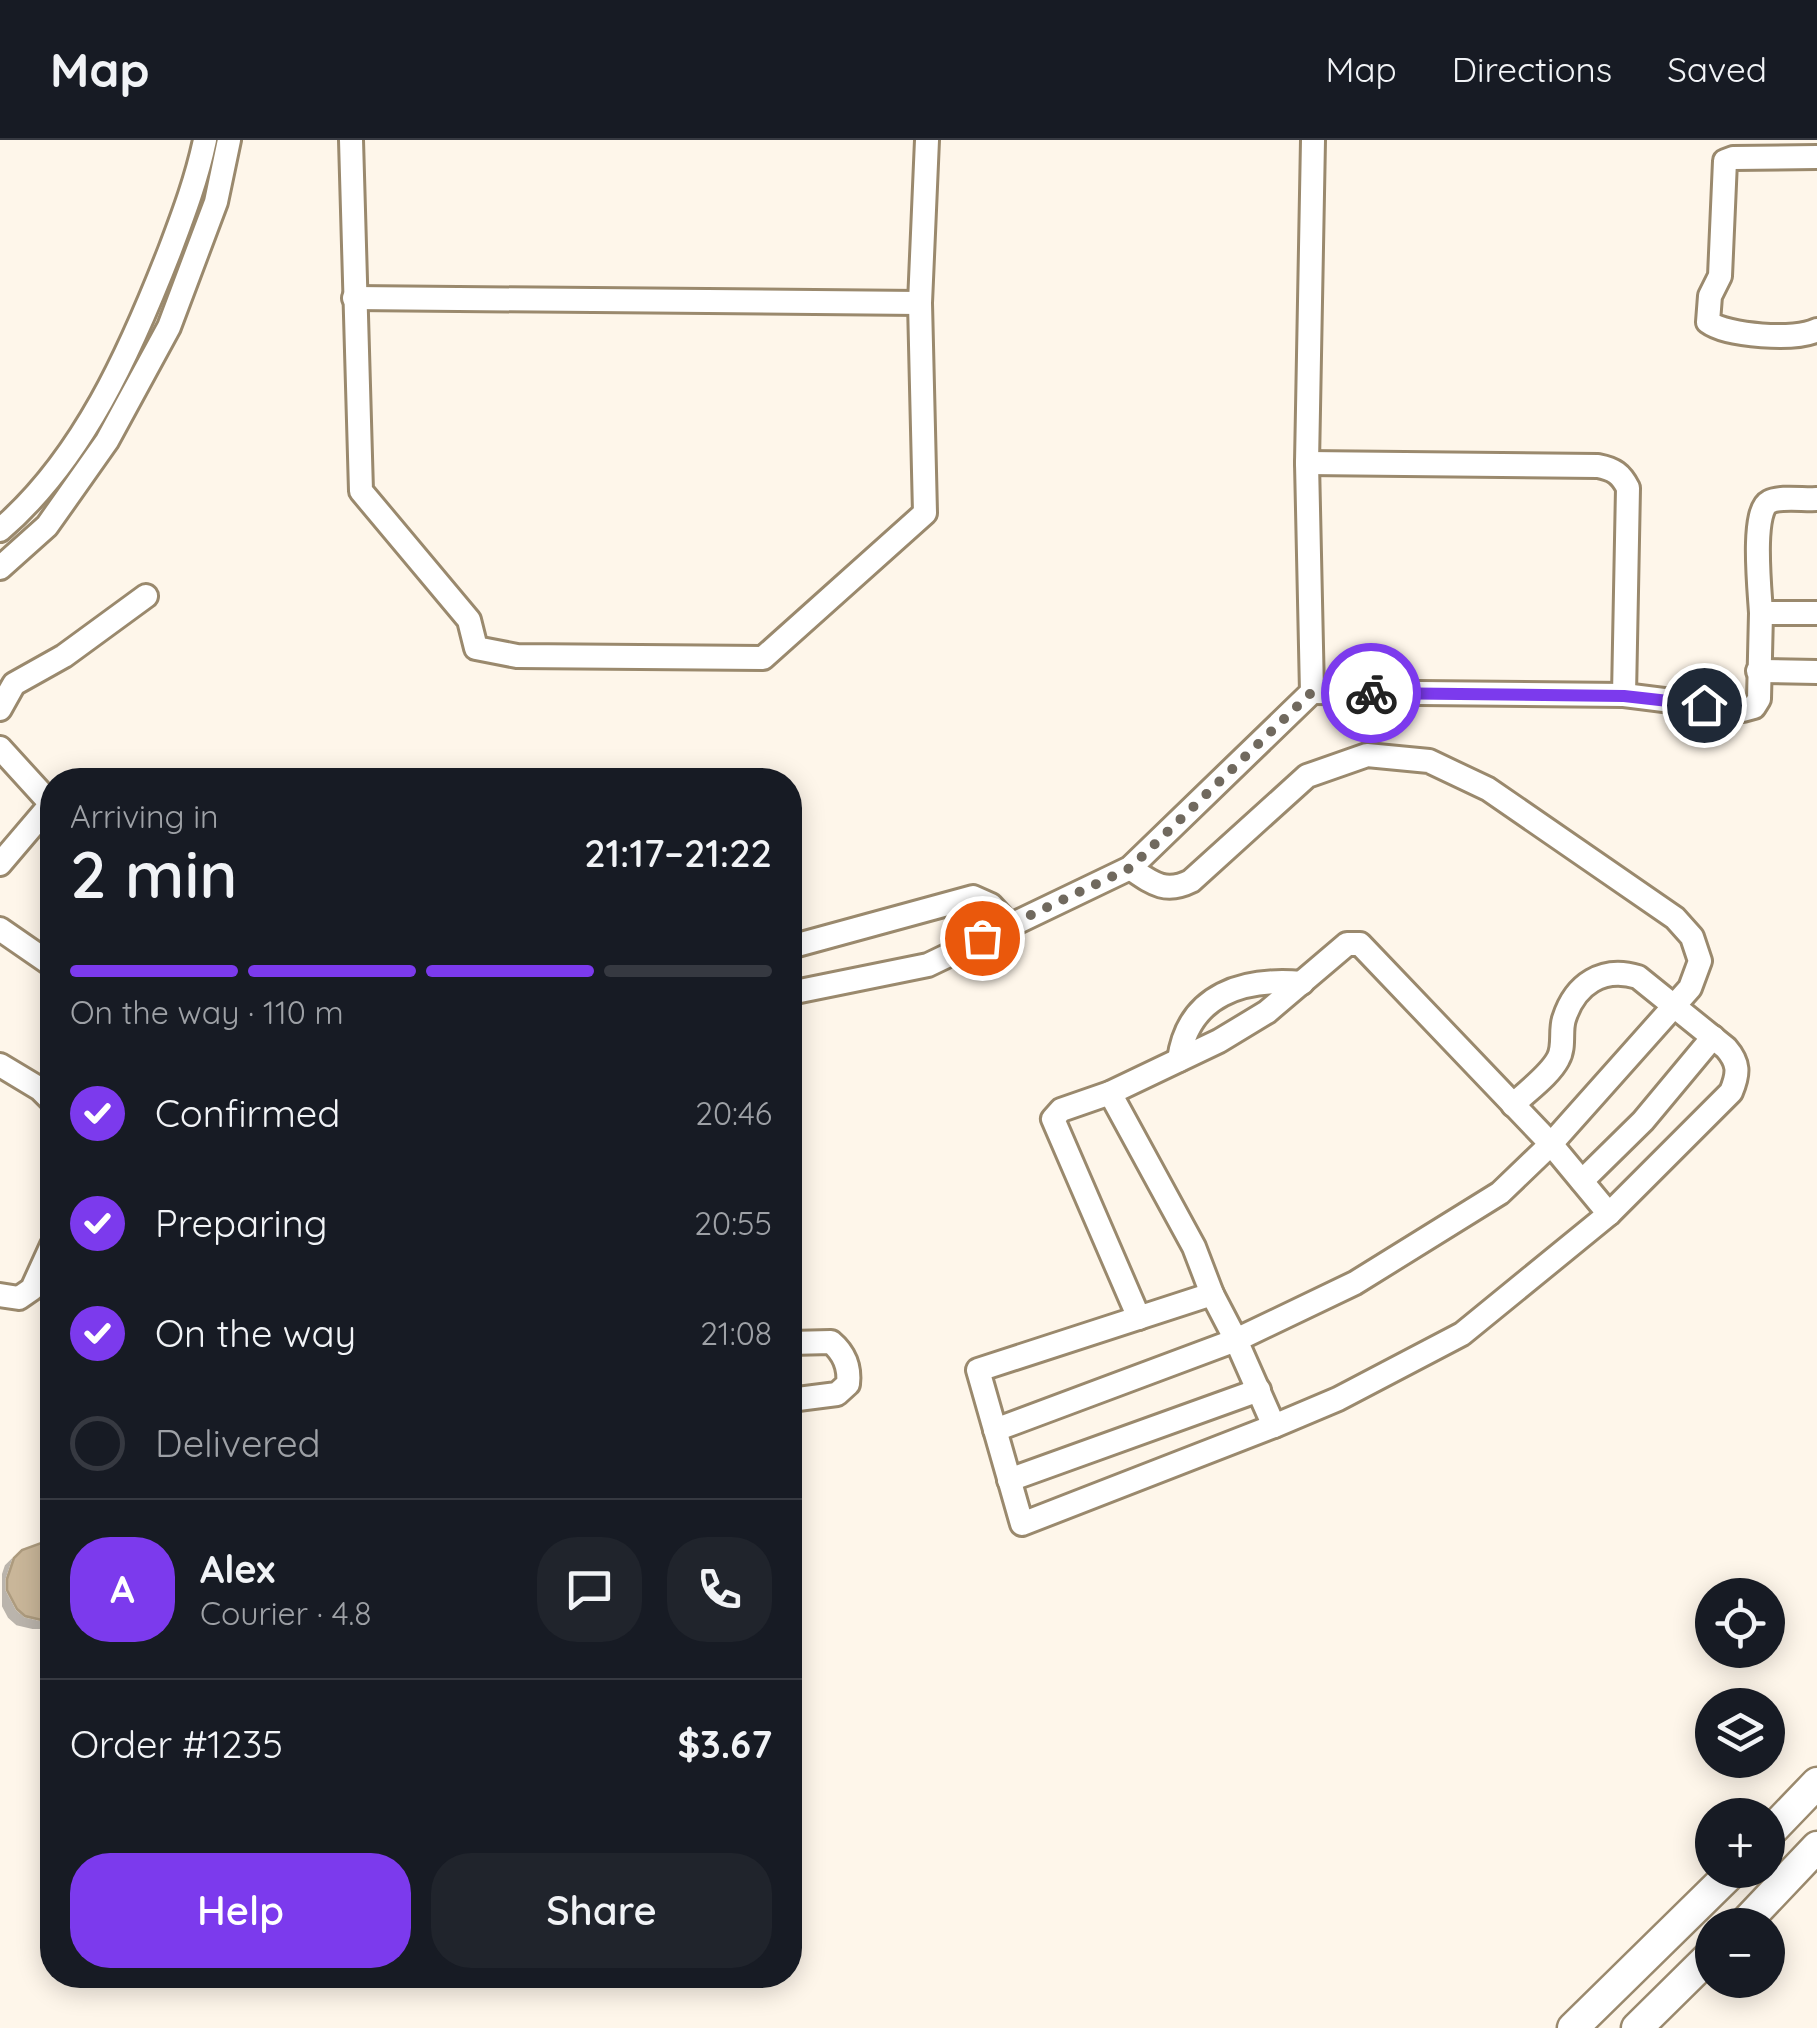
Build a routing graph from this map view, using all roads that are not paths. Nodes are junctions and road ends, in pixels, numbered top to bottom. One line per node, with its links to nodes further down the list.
1 (205, 140): 12 (street)
2 (229, 140): 13 (street)
3 (351, 140): 7 (street)
4 (927, 140): 8 (street)
5 (1313, 140): 10 (street)
6 (1817, 157): 9 (street)
7 (354, 298): 8 (street); 8 (street)
8 (920, 303)
9 (1817, 330)
10 (1306, 463): 19 (street); 20 (street)
11 (1817, 500): 15 (street)
12 (0, 530)
13 (0, 568)
14 (146, 596): 21 (street)
15 (1761, 613): 16 (street); 17 (street)
16 (1817, 613)
17 (1758, 671): 18 (street); 20 (street)
18 (1817, 672)
19 (1312, 692): 20 (street); 26 (street)
20 (1624, 696)
21 (0, 709)
22 (0, 748): 23 (street)
23 (40, 791)
24 (40, 818): 25 (street)
25 (0, 864)
26 (1130, 868): 27 (street); 33 (street)
27 (1010, 926): 29 (street); 32 (street)
28 (0, 929): 30 (street)
29 (802, 944)
30 (40, 957)
31 (1302, 983): 35 (street); 35 (street); 39 (street)
32 (802, 990)
33 (1674, 1005): 34 (street); 39 (street); 40 (street)
34 (1713, 1037): 41 (street); 42 (street)
35 (1179, 1060): 38 (street)
36 (0, 1065): 37 (street)
37 (40, 1083)
38 (1110, 1094): 44 (street); 46 (street)
39 (1513, 1105): 40 (street)
40 (1551, 1144): 41 (street); 47 (street)
41 (1582, 1181): 42 (street)
42 (1609, 1214): 51 (street)
43 (40, 1271): 45 (street)
44 (1212, 1294): 46 (street); 47 (street)
45 (0, 1296)
46 (1139, 1318): 52 (street)
47 (1236, 1340): 49 (street); 52 (street)
48 (802, 1343): 50 (street)
49 (1258, 1390): 51 (street); 53 (street)
50 (802, 1398)
51 (1274, 1426): 53 (street)
52 (995, 1430): 53 (street)
53 (1009, 1480)
54 (1817, 1782): 55 (main road)
55 (1785, 1816)
56 (1817, 1847): 58 (main road)
57 (1716, 1888): 60 (main road)
58 (1758, 1908)
59 (1695, 1971): 61 (main road)
60 (1573, 2028)
61 (1636, 2028)

